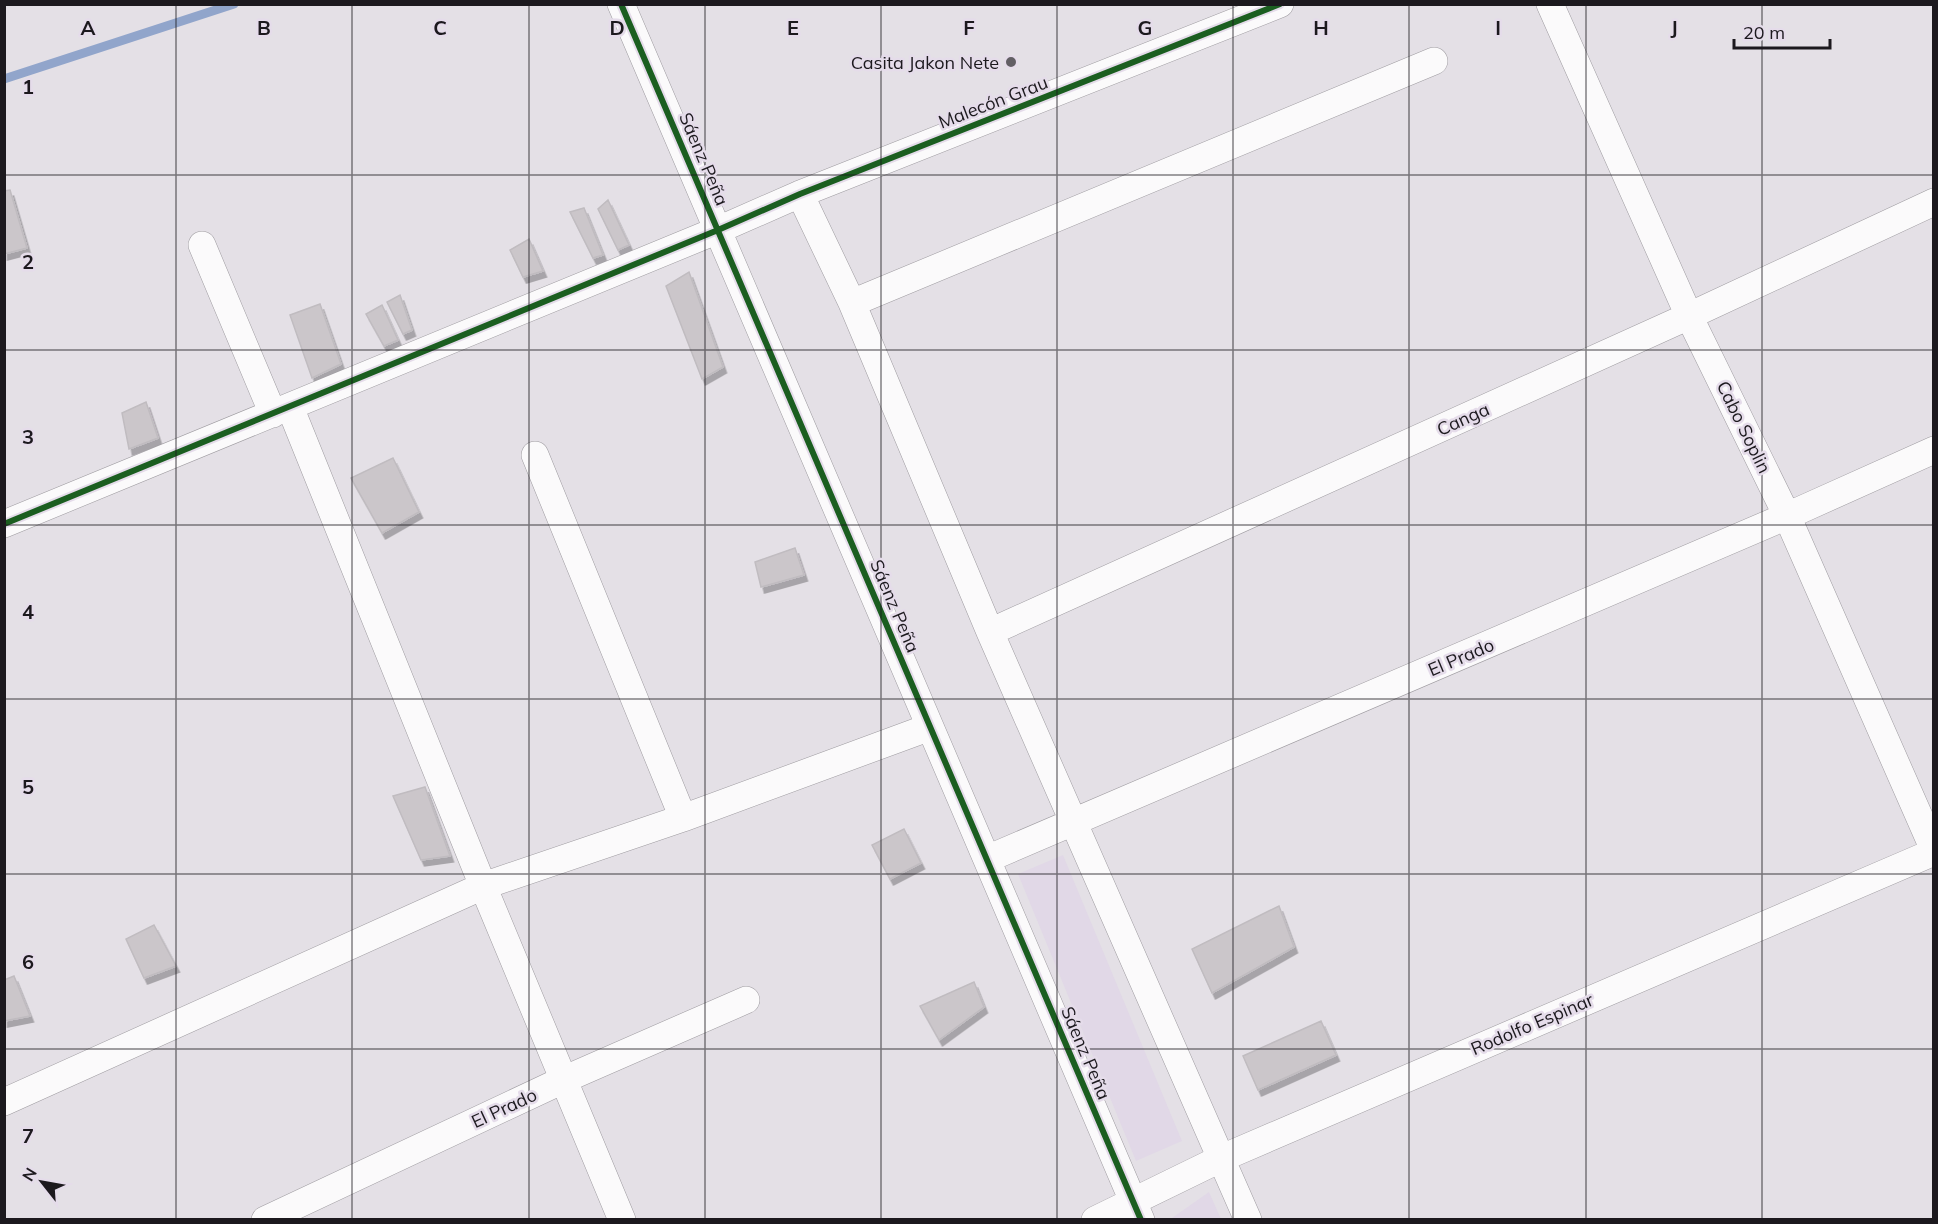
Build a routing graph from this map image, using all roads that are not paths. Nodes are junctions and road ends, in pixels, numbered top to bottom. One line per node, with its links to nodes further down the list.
1 (621, 4): 7 (street, Sáenz Peña)
2 (1280, 4): 5 (street, Malecón Grau)
3 (1550, 4): 10 (street, Cabo Soplin)
4 (1434, 61): 9 (street)
5 (800, 194): 7 (street, Malecón Grau); 9 (street)
6 (1934, 202): 10 (street, Canga)
7 (718, 230): 11 (street, Malecón Grau); 17 (street, Sáenz Peña)
8 (202, 245): 11 (street)
9 (852, 303): 16 (street)
10 (1689, 316): 14 (street, Cabo Soplin); 16 (street, Canga)
11 (282, 411): 15 (street, Malecón Grau); 22 (street)
12 (1934, 450): 14 (street, El Prado)
13 (535, 455): 18 (street)
14 (1787, 516): 19 (street, El Prado); 20 (street, Cabo Soplin)
15 (4, 524)
16 (990, 632): 19 (street)
17 (930, 727): 18 (street); 21 (street, Sáenz Peña)
18 (684, 818): 22 (street)
19 (1074, 823): 21 (street, El Prado); 26 (street)
20 (1934, 851): 26 (street, Rodolfo Espinar)
21 (987, 859): 27 (street, Sáenz Peña)
22 (483, 886): 24 (street); 25 (street)
23 (746, 1000): 24 (street, El Prado)
24 (563, 1080): 28 (street, El Prado); 29 (street)
25 (4, 1102)
26 (1222, 1158): 27 (street, Rodolfo Espinar); 31 (street)
27 (1137, 1210): 30 (street, Rodolfo Espinar)
28 (266, 1220)
29 (622, 1220)
30 (1095, 1220)
31 (1248, 1220)

